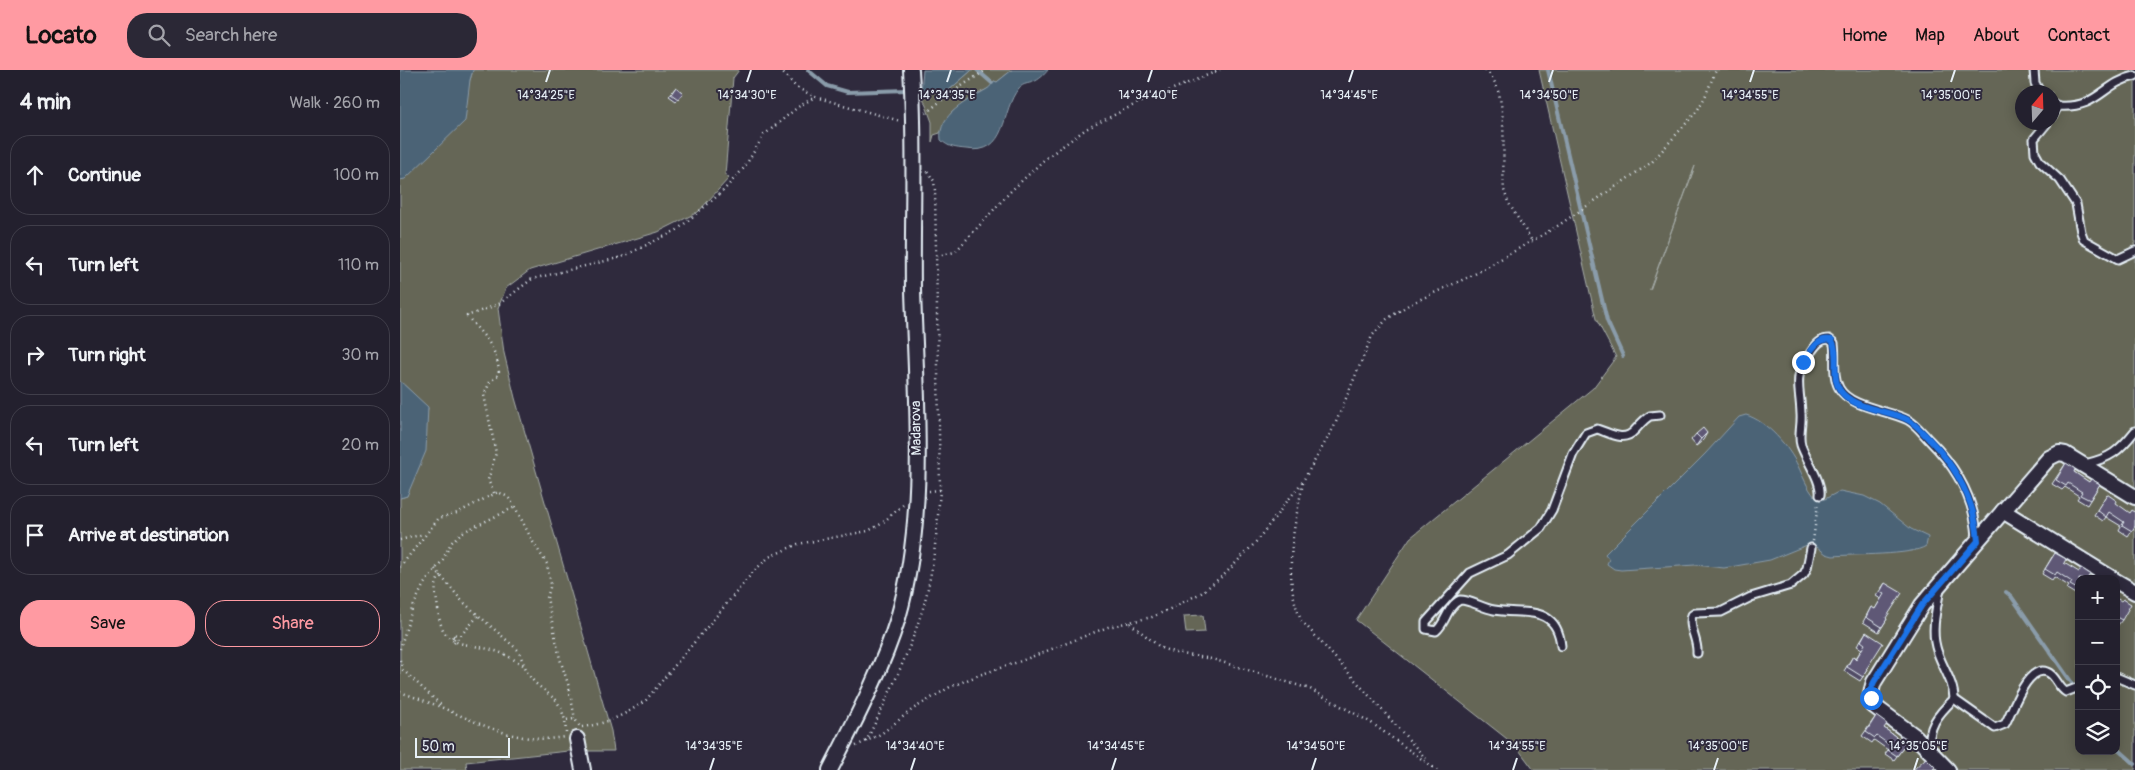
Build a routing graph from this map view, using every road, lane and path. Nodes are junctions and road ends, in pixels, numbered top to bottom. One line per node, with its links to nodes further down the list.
1 (780, 70): 10 (path)
2 (986, 70): 13 (path)
3 (1220, 70): 17 (path)
4 (1485, 70): 15 (path)
5 (1716, 70): 15 (path)
6 (2034, 70): 9 (lane)
7 (911, 71): 13 (street, Madarova)
8 (2135, 76): 11 (lane)
9 (2036, 85)
10 (815, 97): 12 (path); 22 (path)
11 (2060, 104)
12 (884, 117)
13 (914, 124): 23 (street, Madarova)
14 (2041, 130): 16 (lane)
15 (1532, 241): 21 (path)
16 (2135, 251)
17 (937, 256)
18 (1660, 416): 44 (lane)
19 (2135, 431): 20 (lane)
20 (2082, 465): 25 (street); 27 (street)
21 (1304, 482): 40 (path); 60 (path)
22 (494, 493): 26 (path); 28 (path)
23 (916, 493): 57 (path); 58 (street, Madarova)
24 (1820, 495): 30 (lane); 31 (path)
25 (2135, 497)
26 (515, 507): 33 (path); 55 (path)
27 (2003, 511): 30 (street); 35 (street)
28 (426, 534): 29 (path); 32 (path)
29 (400, 540)
30 (1978, 541): 37 (street)
31 (1812, 548): 46 (lane)
32 (400, 568)
33 (435, 569): 34 (path); 45 (path)
34 (440, 575): 39 (path); 43 (path)
35 (2107, 575)
36 (2120, 583): 38 (street)
37 (1941, 584): 53 (lane); 59 (street)
38 (2135, 592)
39 (478, 616): 42 (path); 48 (path)
40 (1130, 622): 58 (path); 60 (path)
41 (453, 636): 42 (path)
42 (458, 636): 43 (path)
43 (454, 643): 48 (path)
44 (1561, 646)
45 (400, 650)
46 (1697, 653)
47 (400, 660): 54 (path)
48 (524, 666): 56 (path)
49 (2120, 679): 50 (lane)
50 (2135, 685)
51 (2075, 689): 53 (lane)
52 (400, 692): 54 (path)
53 (1954, 699): 59 (lane)
54 (444, 708): 57 (path)
55 (575, 719)
56 (565, 720)
57 (574, 734): 61 (street)
58 (842, 746): 62 (street, Madarova)
59 (1930, 750): 64 (street)
60 (1433, 766): 63 (path)
61 (583, 770)
62 (830, 770)
63 (1437, 770)
64 (1948, 770)

